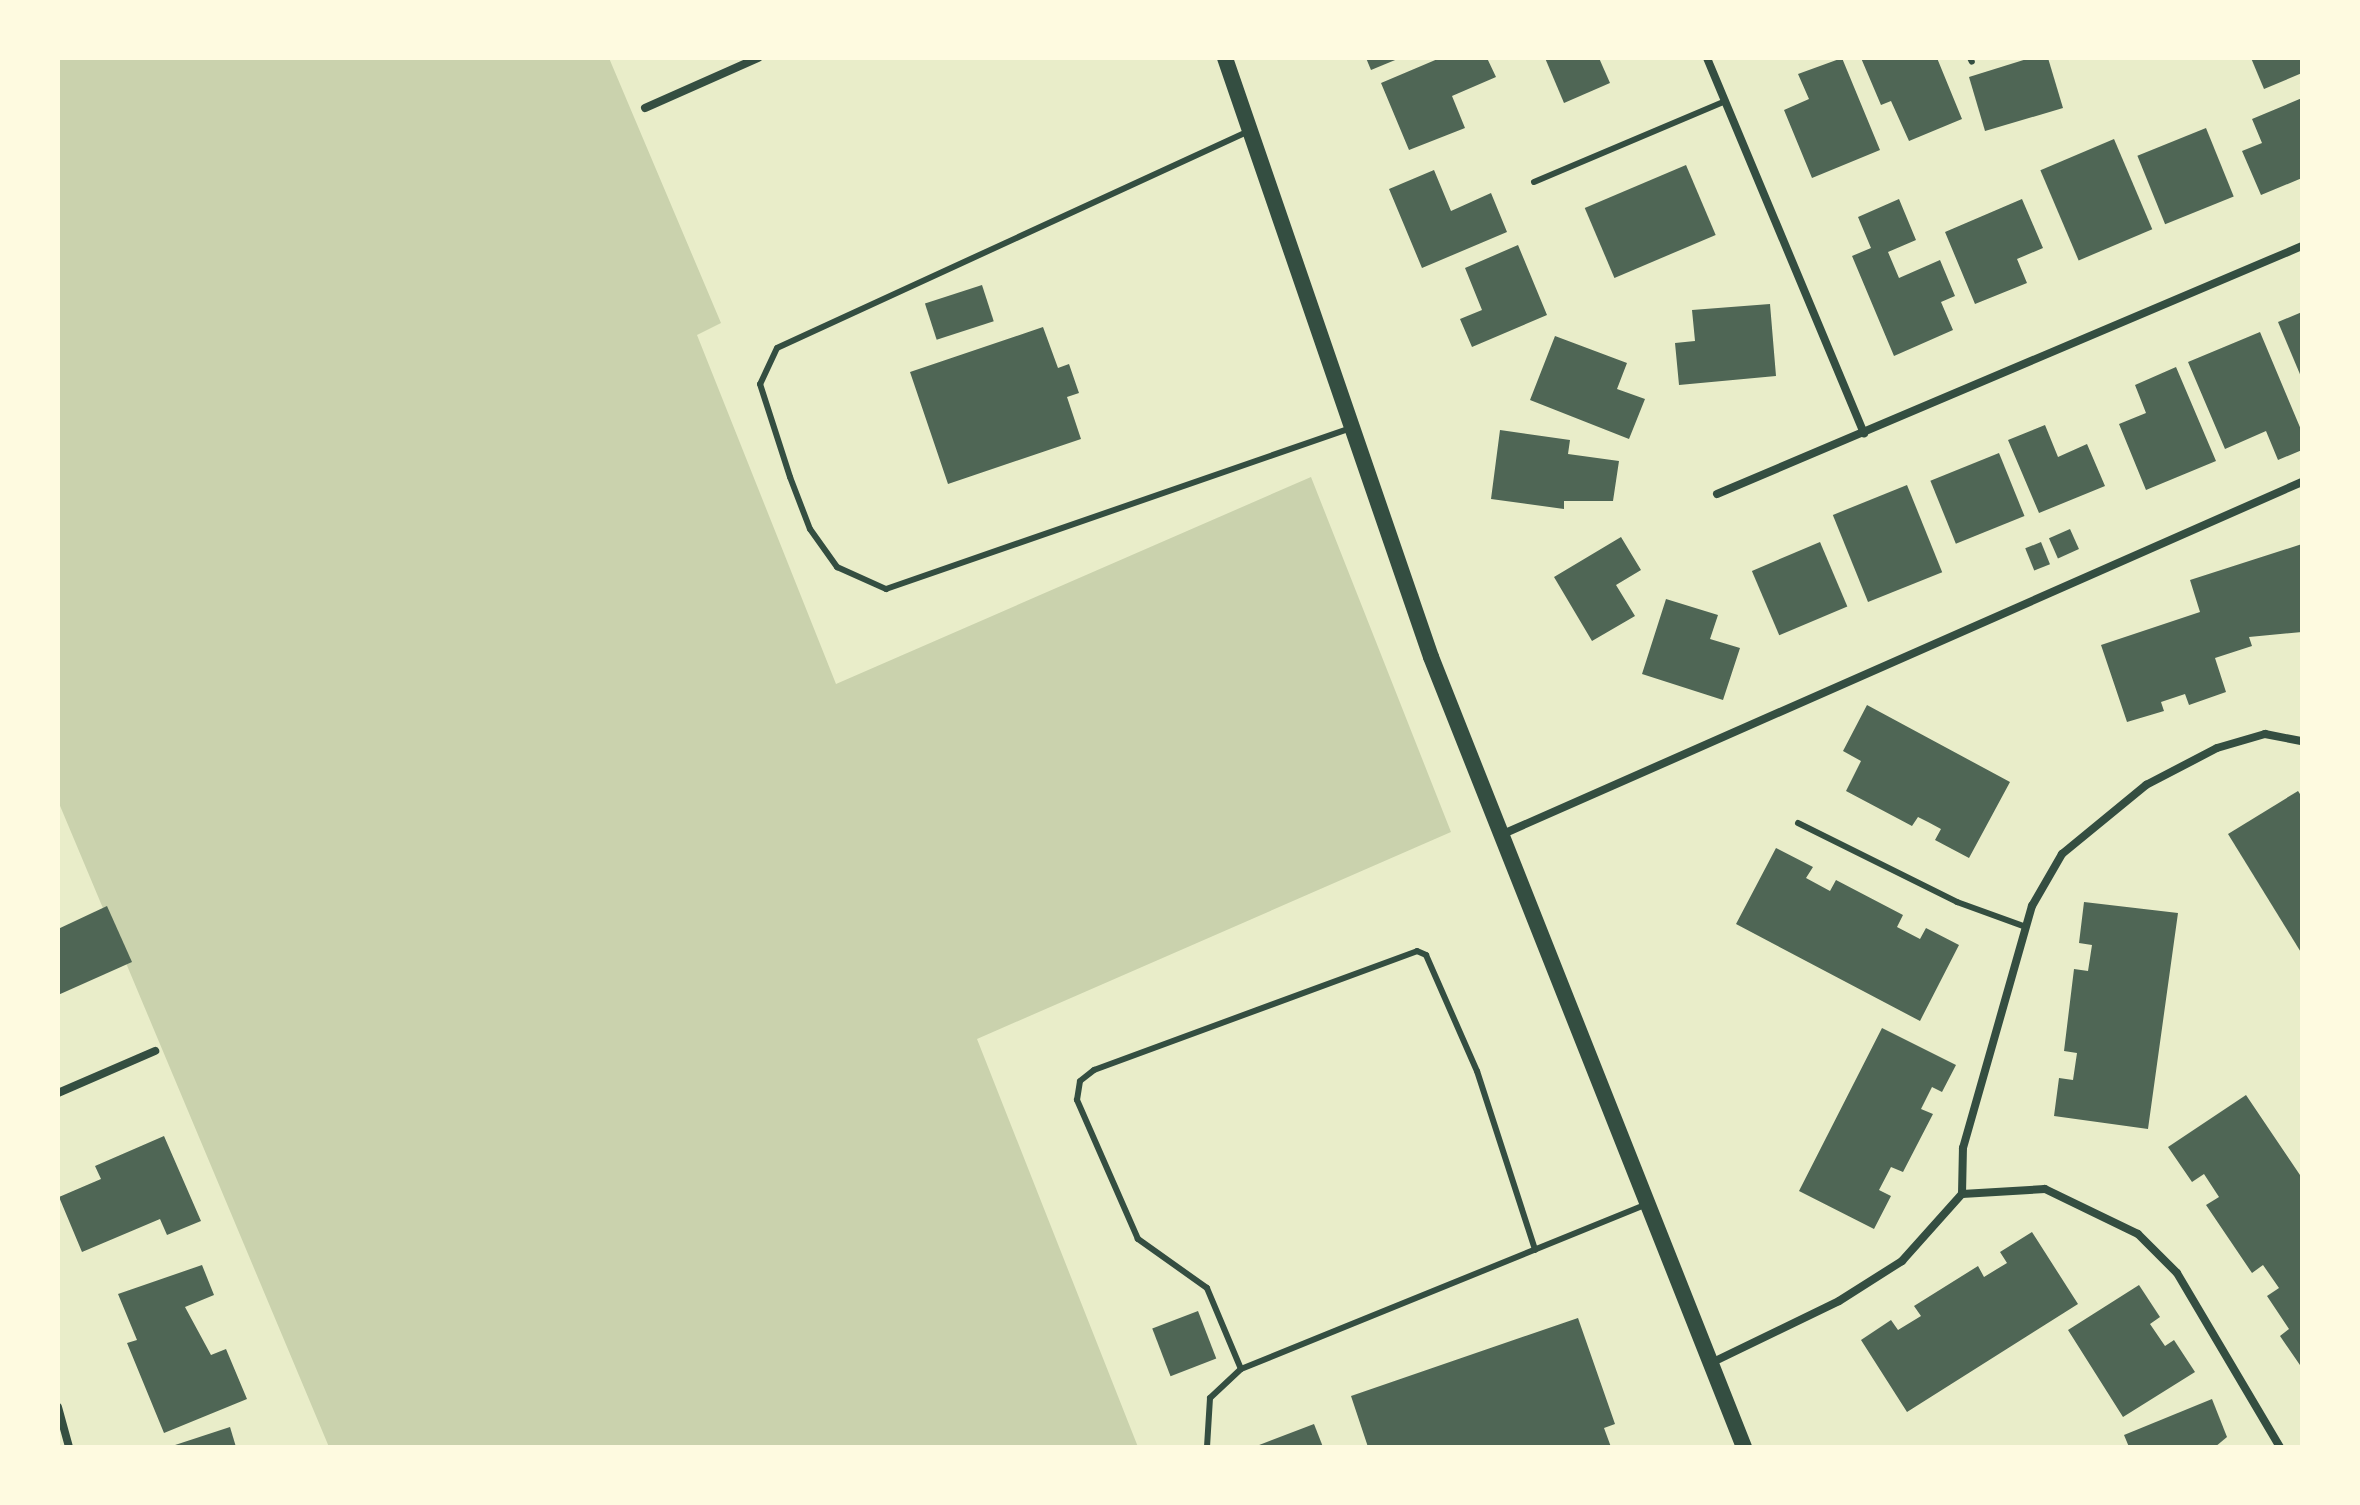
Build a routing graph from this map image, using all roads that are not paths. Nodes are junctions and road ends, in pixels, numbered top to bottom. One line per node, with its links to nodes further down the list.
1 (758, 58): 5 (street)
2 (1225, 58): 6 (main road)
3 (1710, 59): 4 (street)
4 (1726, 101): 7 (lane); 10 (street)
5 (645, 108)
6 (1252, 129): 9 (main road); 9 (lane)
7 (1534, 182)
8 (2302, 246): 10 (street)
9 (1351, 428): 15 (main road)
10 (1864, 433): 12 (street)
11 (2302, 482): 15 (street)
12 (1717, 494)
13 (2302, 741): 16 (street)
14 (1798, 823): 16 (lane)
15 (1503, 834): 20 (main road)
16 (2026, 927): 19 (street)
17 (155, 1051): 18 (street)
18 (58, 1093)
19 (1962, 1194): 22 (street); 28 (street)
20 (1648, 1204): 21 (lane); 22 (main road)
21 (1535, 1250): 23 (lane); 23 (lane)
22 (1711, 1364): 27 (main road)
23 (1241, 1369): 26 (lane)
24 (58, 1407): 25 (street)
25 (69, 1447)
26 (1207, 1447)
27 (1744, 1447)
28 (2280, 1447)

